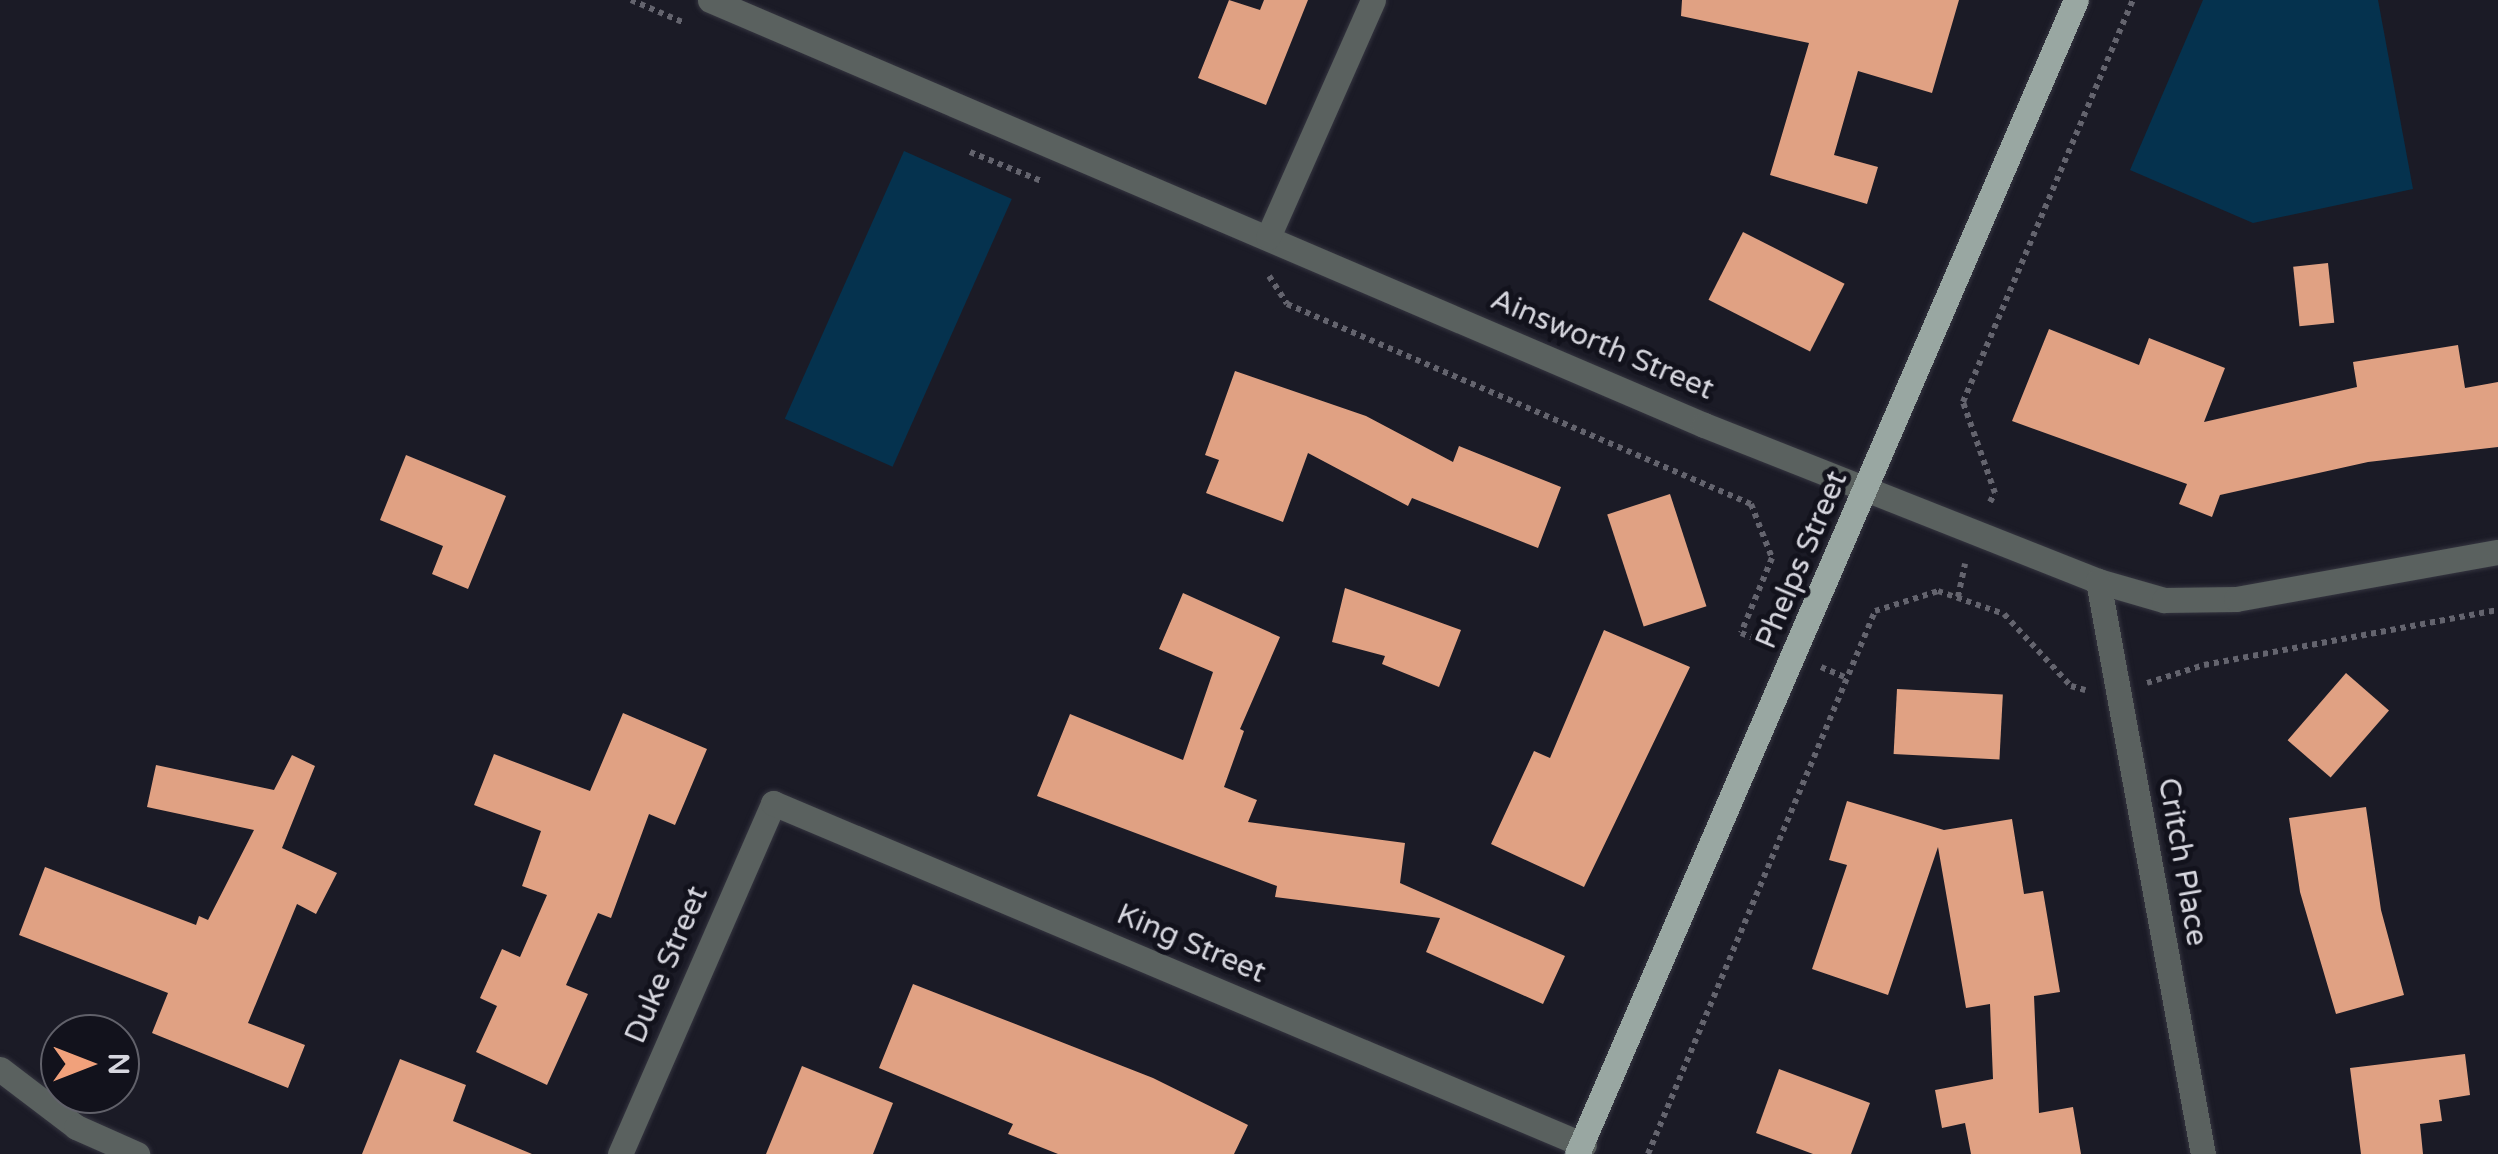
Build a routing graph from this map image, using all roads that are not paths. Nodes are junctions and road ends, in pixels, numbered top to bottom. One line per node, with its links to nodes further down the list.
1 (710, 0): 4 (street, Ainsworth Street)
2 (1373, 0): 4 (street)
3 (2076, 0): 5 (main road, Phelps Street)
4 (1268, 237): 5 (street, Ainsworth Street)
5 (1868, 491): 7 (street, Ainsworth Street); 10 (main road, Phelps Street)
6 (2498, 552): 7 (street, Ainsworth Street)
7 (2098, 581): 13 (street, Critch Place)
8 (772, 803): 10 (street, King Street); 12 (street, Duke Street)
9 (0, 1069): 11 (street)
10 (1582, 1151)
11 (137, 1154)
12 (620, 1154)
13 (2203, 1154)

